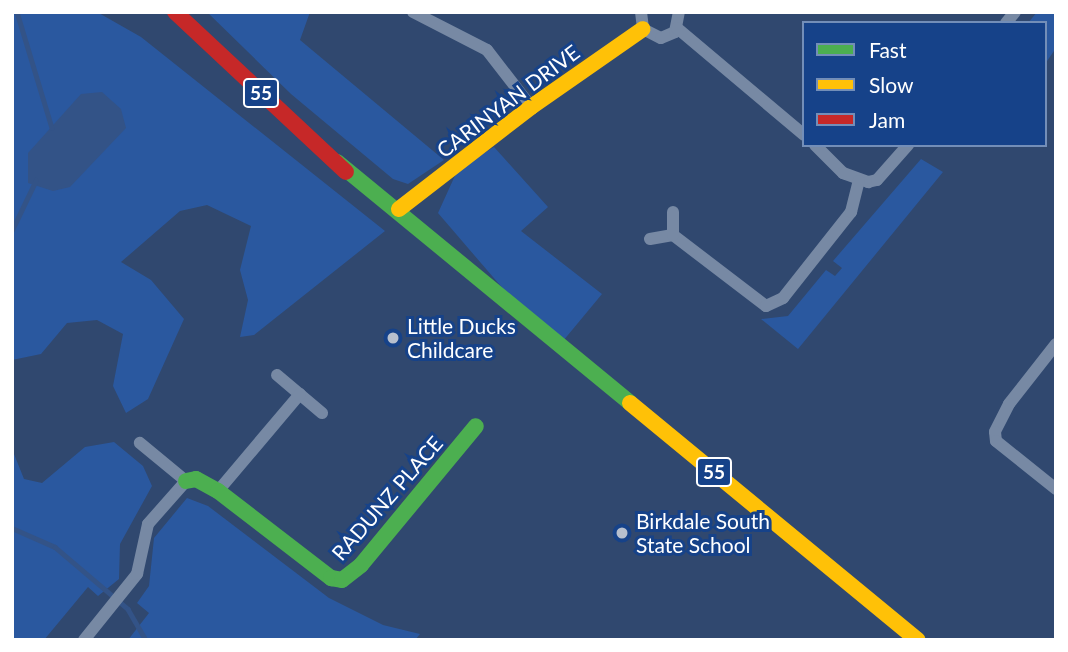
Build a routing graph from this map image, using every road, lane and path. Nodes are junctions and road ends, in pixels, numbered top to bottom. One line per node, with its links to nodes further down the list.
1 (167, 12): 5 (main road, 55)
2 (413, 12): 8 (street)
3 (641, 12): 7 (street)
4 (679, 12): 6 (street)
5 (180, 18): 12 (main road, 55)
6 (677, 28): 7 (street); 9 (street)
7 (643, 29): 8 (main road, CARINYAN DRIVE)
8 (531, 107): 14 (main road, CARINYAN DRIVE)
9 (802, 133)
10 (817, 147): 13 (street)
11 (906, 147): 13 (street)
12 (337, 162): 14 (main road, 55); 18 (main road, 55)
13 (859, 181): 16 (street)
14 (399, 209): 18 (main road, 55)
15 (673, 212): 16 (street)
16 (673, 236): 17 (street)
17 (650, 239)
18 (458, 263): 29 (main road, 55)
19 (1056, 344): 26 (street)
20 (277, 375): 21 (street)
21 (300, 394): 22 (street); 27 (street)
22 (323, 413)
23 (476, 426): 27 (main road, RADUNZ PLACE)
24 (140, 443): 25 (street)
25 (186, 481): 27 (main road, RADUNZ PLACE); 28 (street)
26 (1056, 489)
27 (218, 491)
28 (85, 638)
29 (918, 640)

